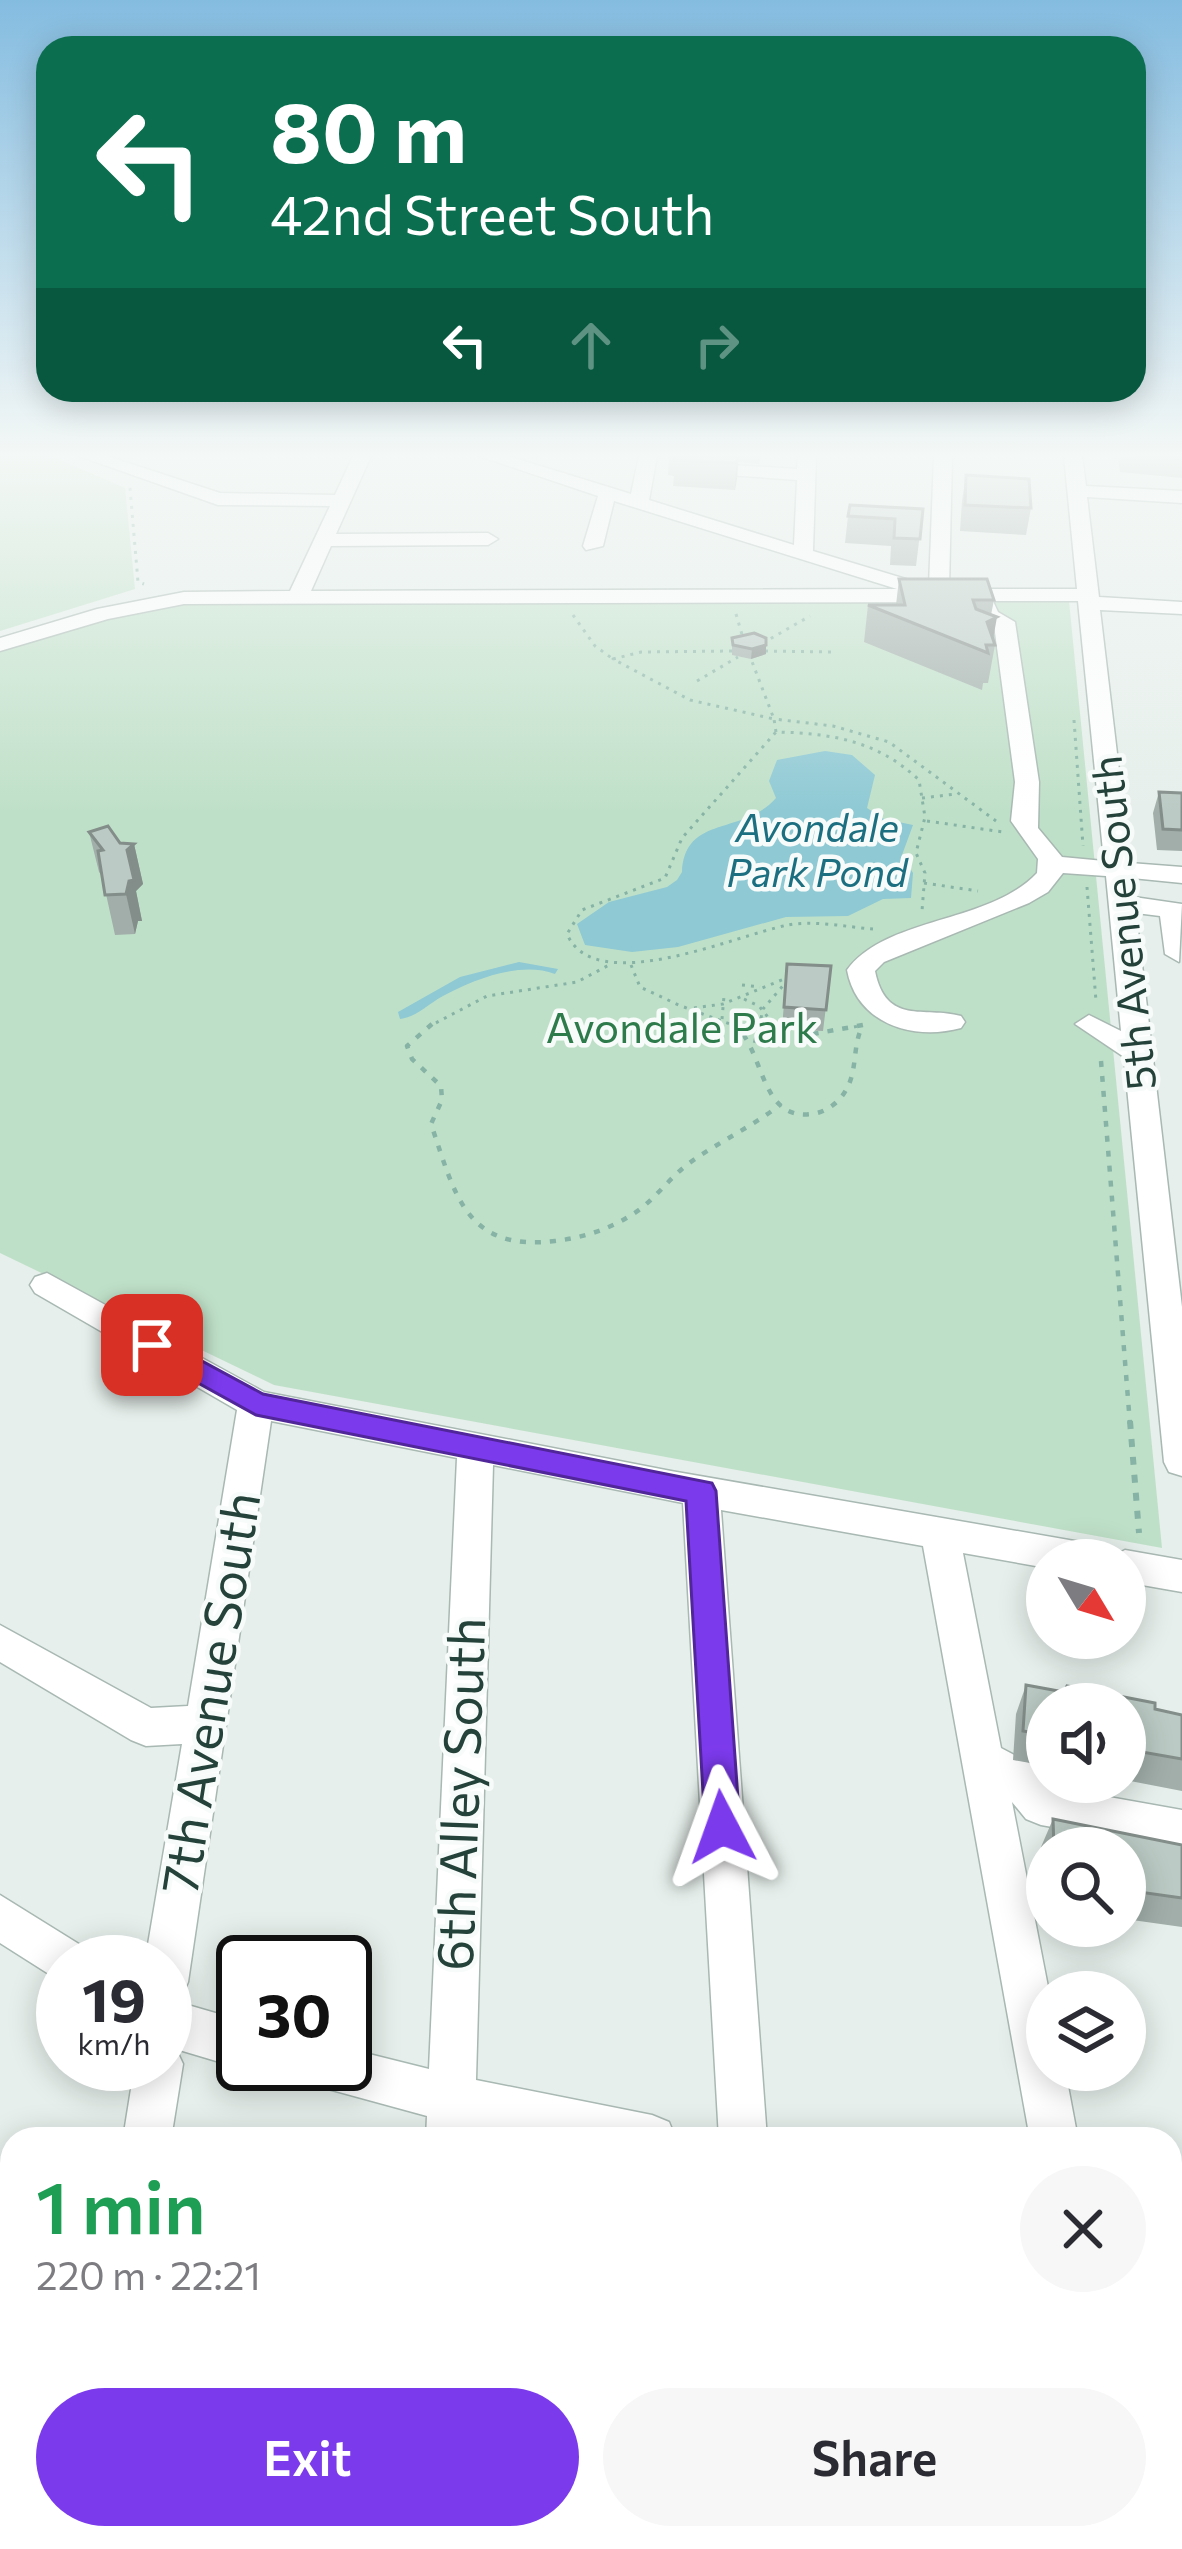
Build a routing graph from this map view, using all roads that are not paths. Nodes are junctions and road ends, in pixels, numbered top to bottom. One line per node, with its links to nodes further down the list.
1 (308, 575): 7 (street)
2 (871, 575): 5 (street)
3 (940, 575): 5 (street)
4 (1087, 575): 8 (street, 5th Avenue South)
5 (939, 596): 6 (street); 7 (street)
6 (980, 596): 8 (street); 11 (street)
7 (298, 597): 10 (street)
8 (1090, 599): 9 (street); 12 (street, 5th Avenue South)
9 (1182, 608)
10 (0, 645)
11 (1052, 863): 12 (street); 17 (street)
12 (1117, 869): 13 (street); 14 (street, 5th Avenue South)
13 (1182, 874)
14 (1121, 904): 15 (street); 19 (street, 5th Avenue South)
15 (1177, 904): 16 (street)
16 (1178, 954)
17 (951, 1022)
18 (1094, 1026): 19 (street)
19 (1138, 1053): 20 (street, 5th Avenue South)
20 (1168, 1185): 22 (street, 5th Avenue South)
21 (47, 1286): 23 (street)
22 (1178, 1388): 25 (street, 5th Avenue South)
23 (256, 1404): 24 (street); 32 (street, 7th Avenue South)
24 (476, 1449): 26 (street); 42 (street, 6th Alley South)
25 (1182, 1462)
26 (701, 1491): 27 (street); 45 (street)
27 (940, 1533): 28 (street); 33 (street)
28 (1026, 1548)
29 (1146, 1557): 30 (street)
30 (1182, 1576)
31 (0, 1642): 32 (street)
32 (208, 1724): 38 (street, 7th Avenue South)
33 (983, 1760): 34 (street); 36 (street)
34 (1041, 1805): 35 (street); 36 (street)
35 (1182, 1830)
36 (998, 1841): 46 (street)
37 (0, 1917): 39 (street)
38 (173, 1935)
39 (36, 1942)
40 (372, 2087): 42 (street)
41 (155, 2091): 43 (street)
42 (451, 2119): 44 (street)
43 (149, 2127)
44 (531, 2127)
45 (742, 2127)
46 (1052, 2127)

